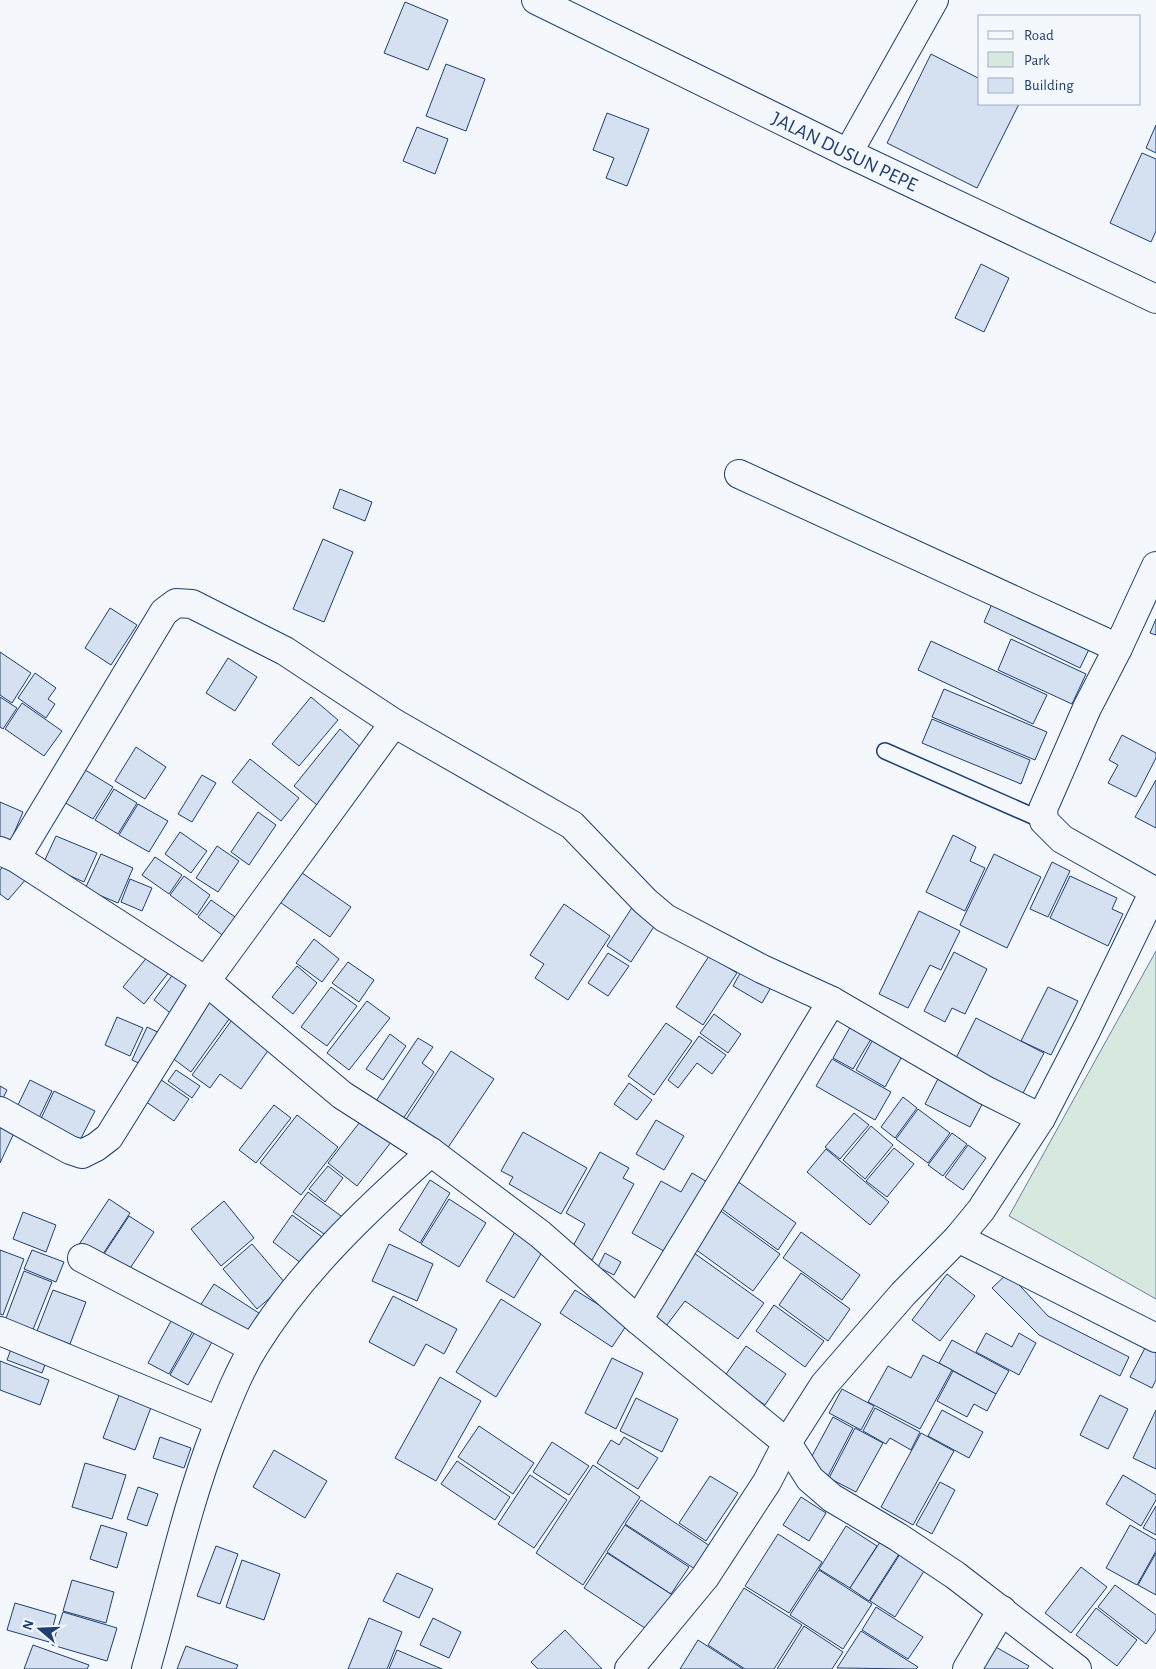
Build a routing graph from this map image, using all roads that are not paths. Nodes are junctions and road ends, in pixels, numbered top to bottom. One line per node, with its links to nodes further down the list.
1 (536, 0): 3 (street, JALAN DUSUN PEPE)
2 (934, 0): 3 (street)
3 (848, 153): 4 (street, JALAN DUSUN PEPE)
4 (1156, 299)
5 (739, 474): 7 (street)
6 (1156, 566): 7 (street)
7 (1118, 648): 10 (street)
8 (394, 722): 11 (street); 13 (street); 14 (street)
9 (885, 751): 10 (lane)
10 (1044, 821): 12 (street)
11 (8, 854): 13 (street)
12 (1155, 891): 16 (street)
13 (206, 981): 15 (street); 17 (street)
14 (832, 1001): 16 (street); 20 (street)
15 (0, 1111)
16 (1041, 1118): 18 (street)
17 (431, 1152): 20 (street); 23 (street)
18 (958, 1238): 22 (street); 25 (street)
19 (82, 1258): 23 (street)
20 (638, 1320): 25 (street)
21 (0, 1332): 24 (street)
22 (1156, 1338)
23 (254, 1348): 24 (street)
24 (219, 1421): 27 (street)
25 (787, 1443): 26 (street); 28 (street)
26 (1002, 1610): 29 (street); 30 (street)
27 (146, 1669)
28 (629, 1669)
29 (967, 1669)
30 (1076, 1669)

